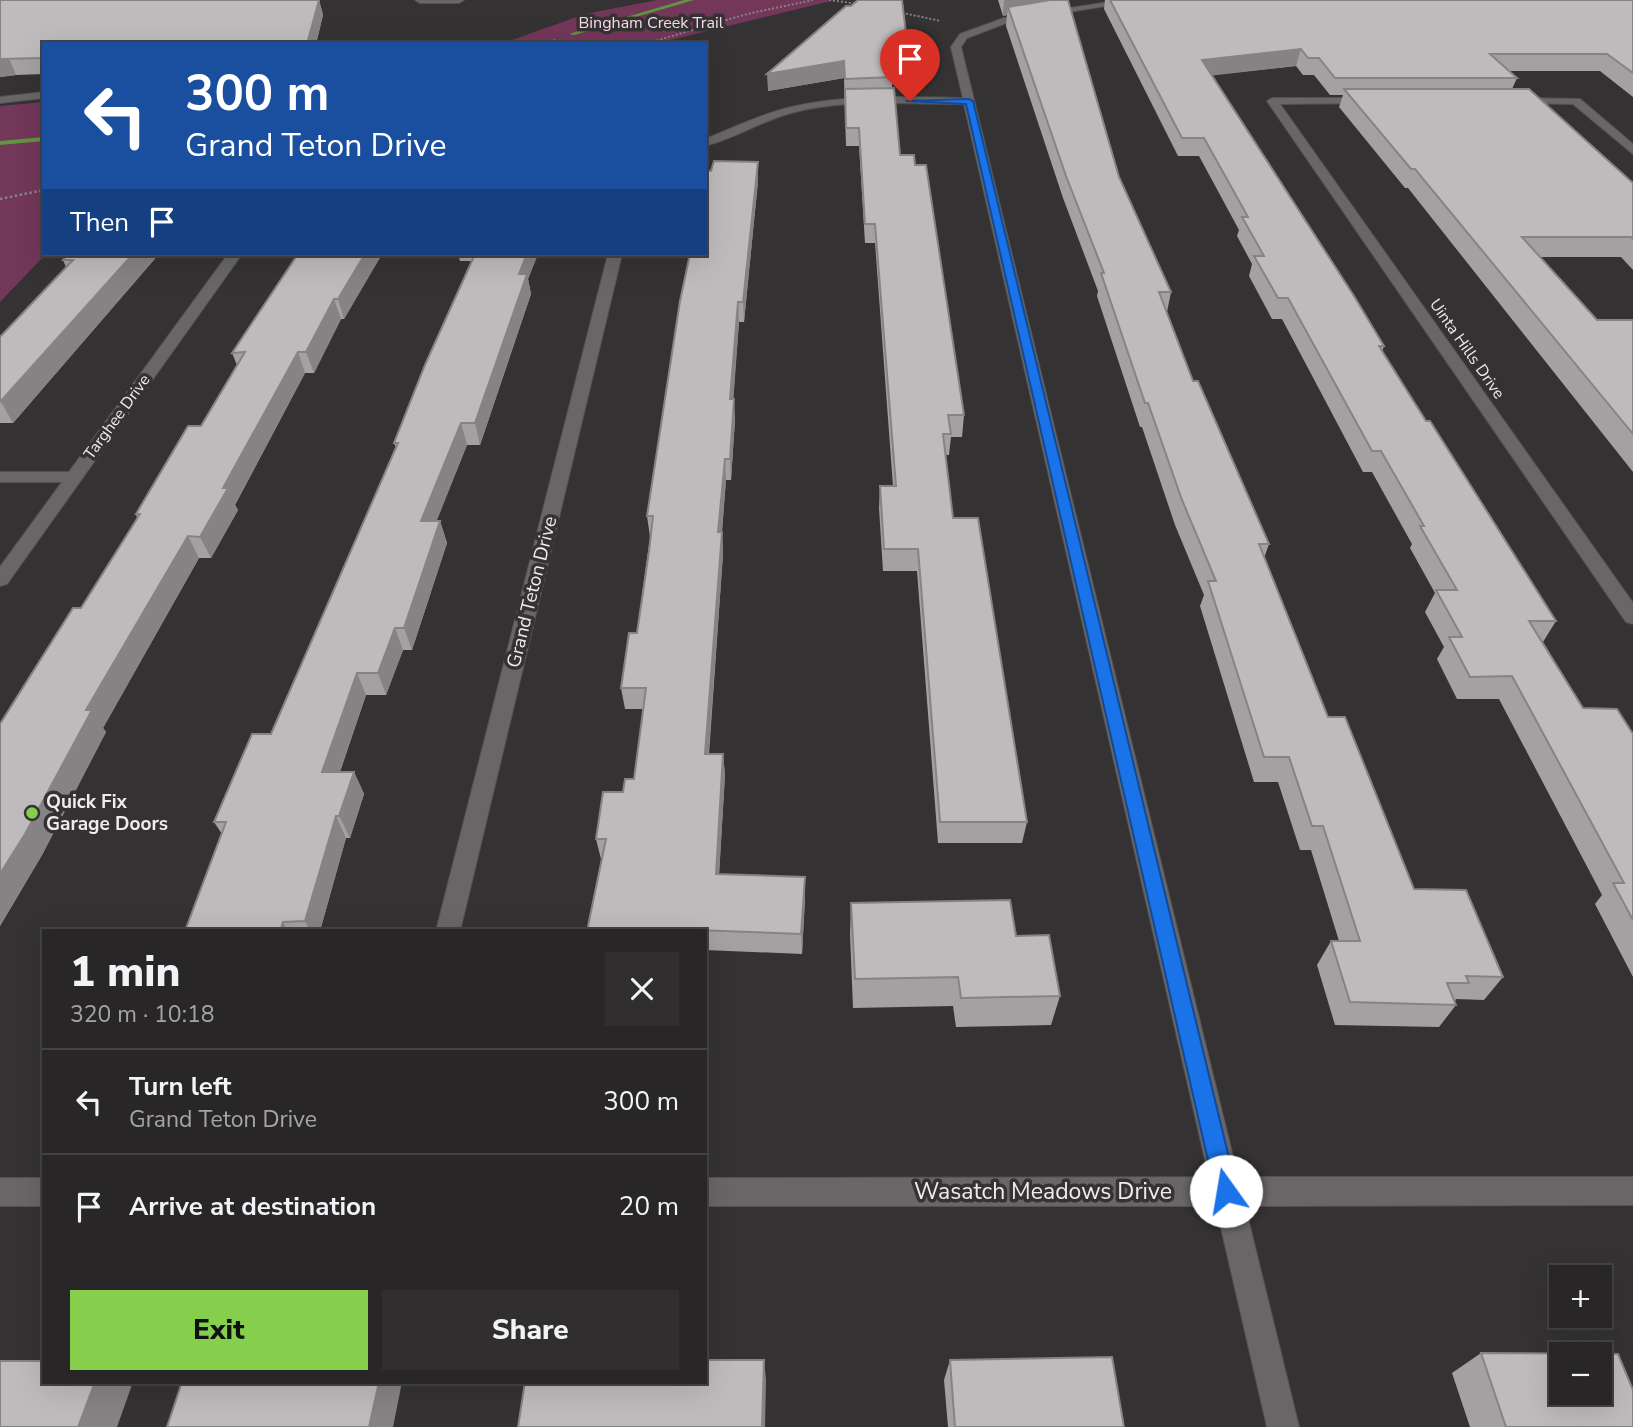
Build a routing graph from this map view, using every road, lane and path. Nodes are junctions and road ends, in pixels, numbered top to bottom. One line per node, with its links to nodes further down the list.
1 (420, 0): 2 (street)
2 (459, 0)
3 (813, 0): 9 (path)
4 (829, 0): 6 (path)
5 (1137, 0): 8 (street)
6 (862, 4)
7 (895, 11): 8 (path)
8 (976, 29): 12 (street)
9 (652, 42)
10 (42, 96): 11 (street)
11 (0, 100)
12 (969, 101): 15 (street); 26 (street)
13 (1382, 101): 24 (street, Uinta Hills Drive)
14 (1507, 101): 16 (street)
15 (707, 142)
16 (1633, 150)
17 (42, 190): 18 (path)
18 (0, 199)
19 (234, 256): 22 (street, Targhee Drive)
20 (615, 256): 25 (street, Grand Teton Drive)
21 (0, 477): 22 (street)
22 (74, 477): 23 (street, Targhee Drive)
23 (0, 580)
24 (1633, 617)
25 (448, 929)
26 (1226, 1191): 27 (street, Wasatch Meadows Drive); 30 (street, Wasatch Meadows Drive); 31 (street)
27 (1633, 1191)
28 (0, 1192): 29 (street)
29 (42, 1192)
30 (707, 1192)
31 (1283, 1427)

